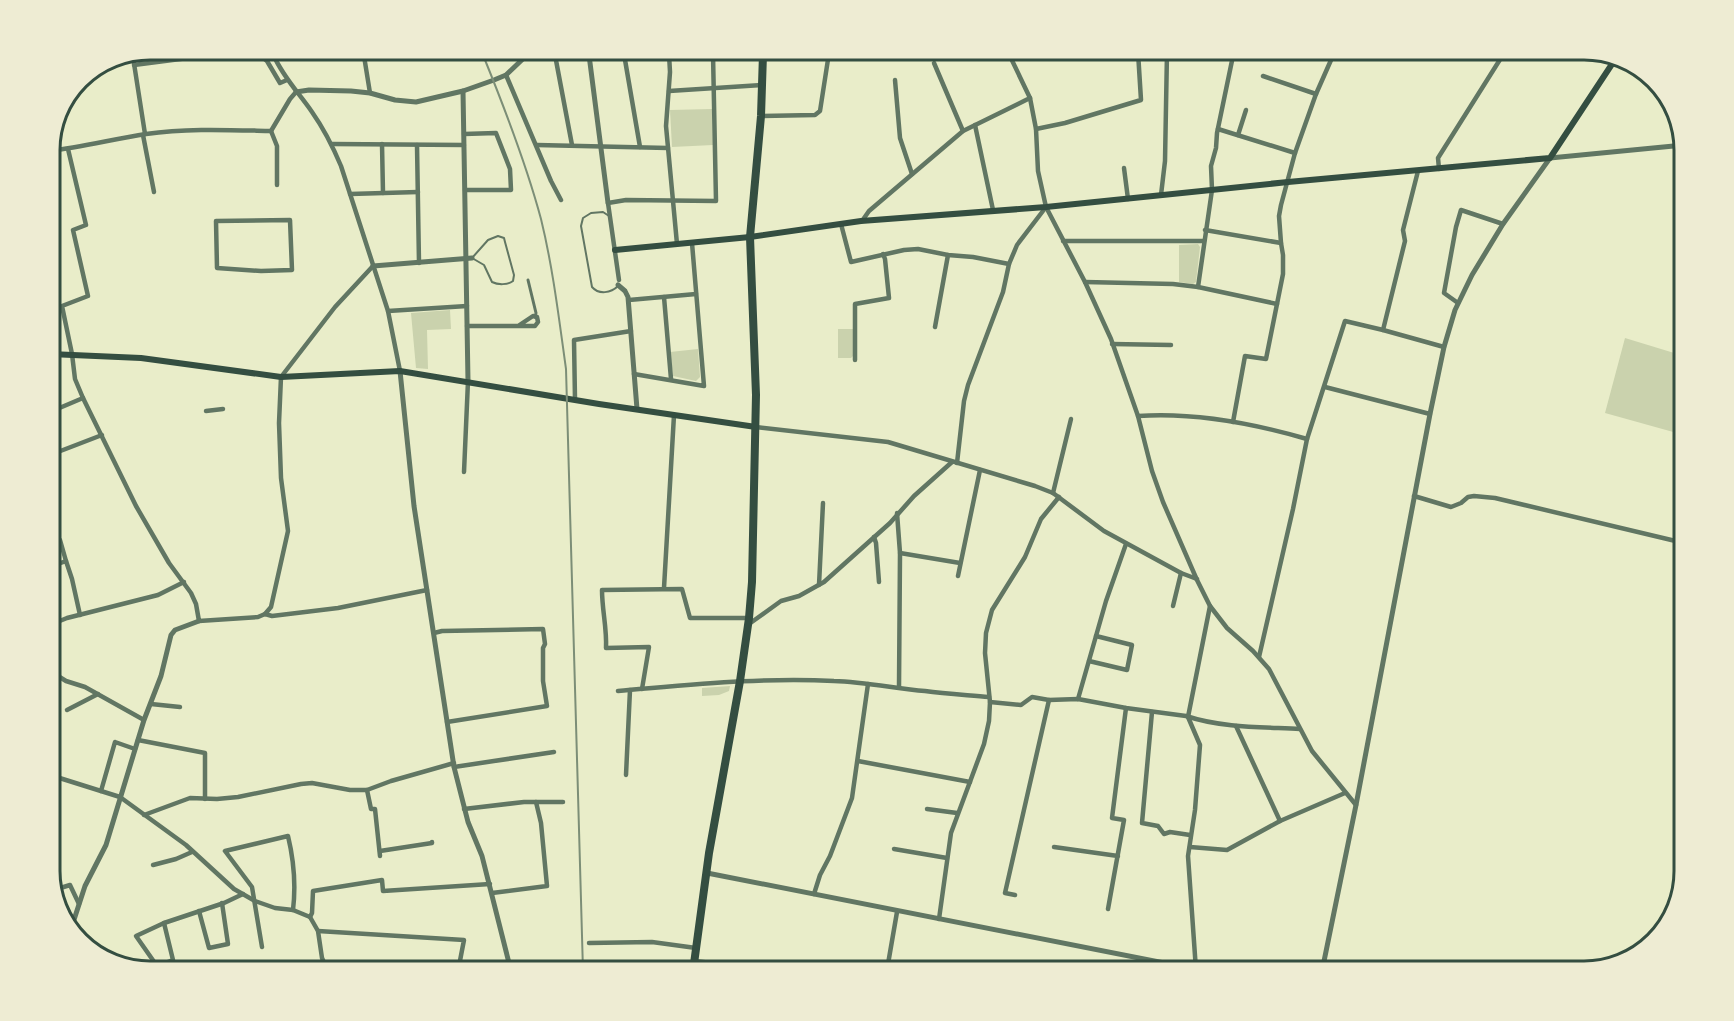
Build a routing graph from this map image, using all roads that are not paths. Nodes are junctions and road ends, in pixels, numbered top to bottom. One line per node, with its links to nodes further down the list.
1 (173, 60): 21 (street)
2 (266, 60): 25 (street)
3 (276, 60): 25 (street)
4 (365, 60): 34 (street)
5 (521, 60): 23 (street)
6 (556, 60): 51 (street)
7 (590, 60): 52 (street)
8 (625, 60): 55 (street)
9 (669, 60): 32 (street)
10 (713, 60): 29 (street)
11 (763, 60): 27 (highway)
12 (827, 60): 38 (street)
13 (1012, 60): 36 (street)
14 (1138, 60): 40 (street)
15 (1167, 60): 73 (street)
16 (1232, 60): 41 (street)
17 (1331, 60): 35 (street)
18 (1500, 60): 62 (street)
19 (134, 62): 21 (street)
20 (934, 63): 43 (street)
21 (134, 65): 44 (street)
22 (1612, 65): 60 (main road)
23 (506, 75): 31 (street); 50 (street)
24 (1263, 76): 35 (street)
25 (286, 80): 33 (street)
26 (895, 80): 30 (street)
27 (762, 85): 29 (street); 38 (highway)
28 (903, 86): 30 (street)
29 (714, 88): 32 (street); 76 (street)
30 (896, 88): 64 (street)
31 (463, 91): 34 (street); 45 (street)
32 (669, 91): 56 (street)
33 (296, 92): 34 (street); 42 (street); 47 (street)
34 (370, 93)
35 (1316, 94): 59 (street)
36 (1030, 98): 39 (street); 40 (street)
37 (1246, 110): 46 (street)
38 (761, 116): 86 (highway)
39 (975, 125): 43 (street); 79 (street)
40 (1036, 129): 78 (street)
41 (1218, 129): 46 (street); 68 (street)
42 (271, 131): 44 (street); 66 (street)
43 (963, 131): 64 (street)
44 (144, 134): 57 (street); 69 (street)
45 (464, 134): 53 (street); 67 (street)
46 (1238, 135): 59 (street)
47 (332, 144): 48 (street); 72 (street)
48 (382, 144): 49 (street); 71 (street)
49 (417, 145): 53 (street); 70 (street)
50 (537, 145): 51 (street); 75 (street)
51 (572, 145): 52 (street)
52 (601, 145): 55 (street); 77 (street)
53 (464, 146): 67 (street)
54 (1674, 146): 60 (street)
55 (640, 147): 56 (street)
56 (668, 148): 76 (street)
57 (68, 149): 58 (street); 121 (street)
58 (60, 150)
59 (1295, 153): 65 (street)
60 (1550, 158): 62 (main road); 84 (street)
61 (1124, 168): 74 (street)
62 (1439, 169): 63 (main road)
63 (1418, 171): 65 (main road); 115 (street)
64 (912, 174): 82 (street)
65 (1288, 182): 68 (main road); 90 (street)
66 (277, 185)
67 (465, 190): 95 (street)
68 (1212, 190): 73 (main road); 85 (street)
69 (153, 192)
70 (417, 192): 71 (street); 96 (street)
71 (383, 193): 72 (street)
72 (350, 194): 98 (street)
73 (1161, 195): 74 (main road)
74 (1128, 199): 78 (main road)
75 (561, 200)
76 (673, 201): 77 (street); 91 (street)
77 (608, 203): 80 (lane); 81 (street)
78 (1046, 207): 79 (main road); 87 (street); 97 (street)
79 (993, 210): 82 (main road)
80 (602, 212): 81 (lane); 102 (lane)
81 (611, 218): 92 (street)
82 (861, 221): 83 (main road)
83 (841, 224): 86 (main road); 93 (street)
84 (1503, 224): 107 (street); 107 (street)
85 (1205, 230): 88 (street); 90 (street)
86 (750, 237): 89 (main road); 140 (highway)
87 (1063, 241): 88 (street); 101 (street)
88 (1204, 241): 103 (street)
89 (692, 243): 91 (main road); 104 (street)
90 (1281, 243): 108 (street)
91 (677, 244): 92 (main road)
92 (615, 250): 102 (street)
93 (883, 254): 94 (street); 122 (street)
94 (948, 255): 97 (street); 114 (street)
95 (469, 259): 95 (lane); 96 (street); 109 (street)
96 (419, 262): 98 (street)
97 (1009, 264): 144 (street)
98 (373, 266): 110 (street); 125 (street)
99 (292, 270): 99 (street)
100 (528, 280): 111 (street)
101 (1085, 282): 103 (street); 117 (street)
102 (619, 283): 106 (street)
103 (1198, 287): 108 (street)
104 (696, 294): 105 (street); 126 (street)
105 (664, 297): 106 (street); 126 (street)
106 (629, 300): 116 (street)
107 (1458, 303): 119 (street)
108 (1277, 304): 139 (street)
109 (467, 306): 110 (street); 112 (street)
110 (388, 311): 123 (street)
111 (535, 316): 113 (street); 113 (street)
112 (467, 326): 113 (street); 127 (street)
113 (518, 326)
114 (935, 327)
115 (1383, 330): 119 (street); 128 (street)
116 (631, 331): 124 (street); 130 (street)
117 (1112, 344): 118 (street); 137 (street)
118 (1171, 345)
119 (1444, 347): 135 (street)
120 (60, 354): 121 (main road)
121 (72, 354): 125 (main road); 129 (street)
122 (855, 360)
123 (400, 371): 125 (main road); 127 (main road); 167 (street)
124 (634, 374): 126 (street); 133 (street)
125 (281, 376): 170 (street)
126 (671, 379)
127 (468, 381): 130 (main road); 146 (street)
128 (1325, 387): 135 (street); 142 (street)
129 (83, 398): 131 (street); 141 (street)
130 (575, 400): 133 (main road)
131 (60, 408)
132 (223, 409): 134 (street)
133 (637, 409): 136 (main road)
134 (206, 411)
135 (1430, 414): 148 (street)
136 (674, 415): 140 (main road); 166 (street)
137 (1138, 416): 139 (street); 162 (street)
138 (1071, 419): 147 (street)
139 (1233, 422): 142 (street)
140 (756, 427): 144 (street); 173 (highway)
141 (102, 435): 143 (street); 163 (street)
142 (1307, 439): 177 (street)
143 (60, 451)
144 (954, 462): 145 (street); 151 (street)
145 (980, 470): 147 (street); 159 (street)
146 (464, 472)
147 (1053, 493): 149 (street)
148 (1414, 496): 154 (street); 215 (street)
149 (1059, 497): 155 (street); 188 (street)
150 (823, 503): 165 (street)
151 (897, 513): 152 (street); 156 (street)
152 (874, 537): 164 (street); 165 (street)
153 (60, 540): 157 (street)
154 (1674, 541)
155 (1126, 544): 160 (street); 176 (street)
156 (900, 552): 159 (street); 182 (street)
157 (66, 561): 158 (street); 171 (street)
158 (60, 563)
159 (960, 563): 161 (street)
160 (1181, 573): 162 (street); 168 (street)
161 (958, 576)
162 (1197, 580): 169 (street)
163 (184, 582): 171 (street); 172 (street)
164 (879, 582)
165 (819, 585): 173 (street)
166 (663, 588): 173 (street); 183 (street)
167 (427, 590): 170 (street); 175 (street)
168 (1173, 606)
169 (1210, 606): 177 (street); 195 (street)
170 (265, 614): 172 (street)
171 (80, 615): 174 (street)
172 (199, 621): 190 (street)
173 (749, 621): 180 (highway)
174 (60, 622)
175 (434, 633): 197 (street); 197 (street)
176 (1096, 636): 178 (street); 178 (street)
177 (1259, 657): 199 (street)
178 (1089, 661): 187 (street)
179 (60, 677): 186 (street)
180 (740, 681): 181 (street); 183 (street); 230 (highway)
181 (868, 684): 182 (street); 203 (street)
182 (899, 687): 188 (street)
183 (642, 689): 184 (street)
184 (630, 690): 185 (street); 205 (street)
185 (618, 691)
186 (98, 694): 193 (street); 196 (street)
187 (1078, 699): 189 (street); 192 (street)
188 (990, 700): 189 (street); 207 (street)
189 (1049, 700): 236 (street)
190 (151, 704): 191 (street); 196 (street)
191 (180, 707)
192 (1126, 708): 194 (street); 227 (street)
193 (67, 710)
194 (1152, 712): 195 (street); 221 (street)
195 (1188, 717): 198 (street); 221 (street)
196 (144, 720): 200 (street)
197 (447, 722): 204 (street)
198 (1236, 726): 199 (street); 220 (street)
199 (1300, 729): 210 (street)
200 (138, 740): 201 (street); 212 (street)
201 (135, 749): 209 (street); 211 (street)
202 (554, 752): 204 (street)
203 (858, 761): 207 (street); 235 (street)
204 (454, 765): 208 (street); 216 (street)
205 (626, 774)
206 (60, 778): 209 (street)
207 (970, 782): 218 (street)
208 (367, 790): 212 (street); 222 (street)
209 (101, 791): 211 (street)
210 (1345, 793): 215 (street); 220 (street)
211 (120, 797): 219 (street); 239 (street)
212 (205, 799): 219 (street)
213 (536, 802): 214 (street); 216 (street); 233 (street)
214 (564, 802)
215 (1356, 805): 261 (street)
216 (464, 809): 231 (street)
217 (927, 809): 218 (street)
218 (957, 813): 228 (street)
219 (144, 815): 226 (street)
220 (1280, 821): 224 (street)
221 (1190, 835): 224 (street)
222 (432, 842)
223 (1054, 847): 227 (street)
224 (1190, 847): 260 (street)
225 (894, 849): 228 (street)
226 (192, 852): 229 (street); 234 (street)
227 (1118, 856): 240 (street)
228 (947, 858): 246 (street)
229 (153, 866)
230 (707, 873): 235 (street); 251 (highway)
231 (490, 884): 233 (street); 244 (street)
232 (62, 888): 239 (street)
233 (492, 892): 256 (street)
234 (243, 894): 237 (street); 238 (street)
235 (814, 894): 243 (street)
236 (1015, 895)
237 (255, 901): 241 (street); 241 (street); 250 (street)
238 (222, 903): 242 (street); 242 (street)
239 (79, 904): 245 (street)
240 (1108, 909)
241 (293, 910): 244 (street)
242 (199, 911): 247 (street)
243 (897, 912): 246 (street); 258 (street)
244 (310, 917): 248 (street)
245 (74, 919)
246 (939, 919): 259 (street)
247 (164, 923): 252 (street); 253 (street)
248 (318, 931): 254 (street); 255 (street)
249 (589, 943): 251 (street)
250 (262, 947)
251 (696, 948): 257 (highway)
252 (154, 961)
253 (170, 961)
254 (323, 961)
255 (460, 961)
256 (509, 961)
257 (694, 961)
258 (889, 961)
259 (1147, 961)
260 (1195, 961)
261 (1324, 961)

